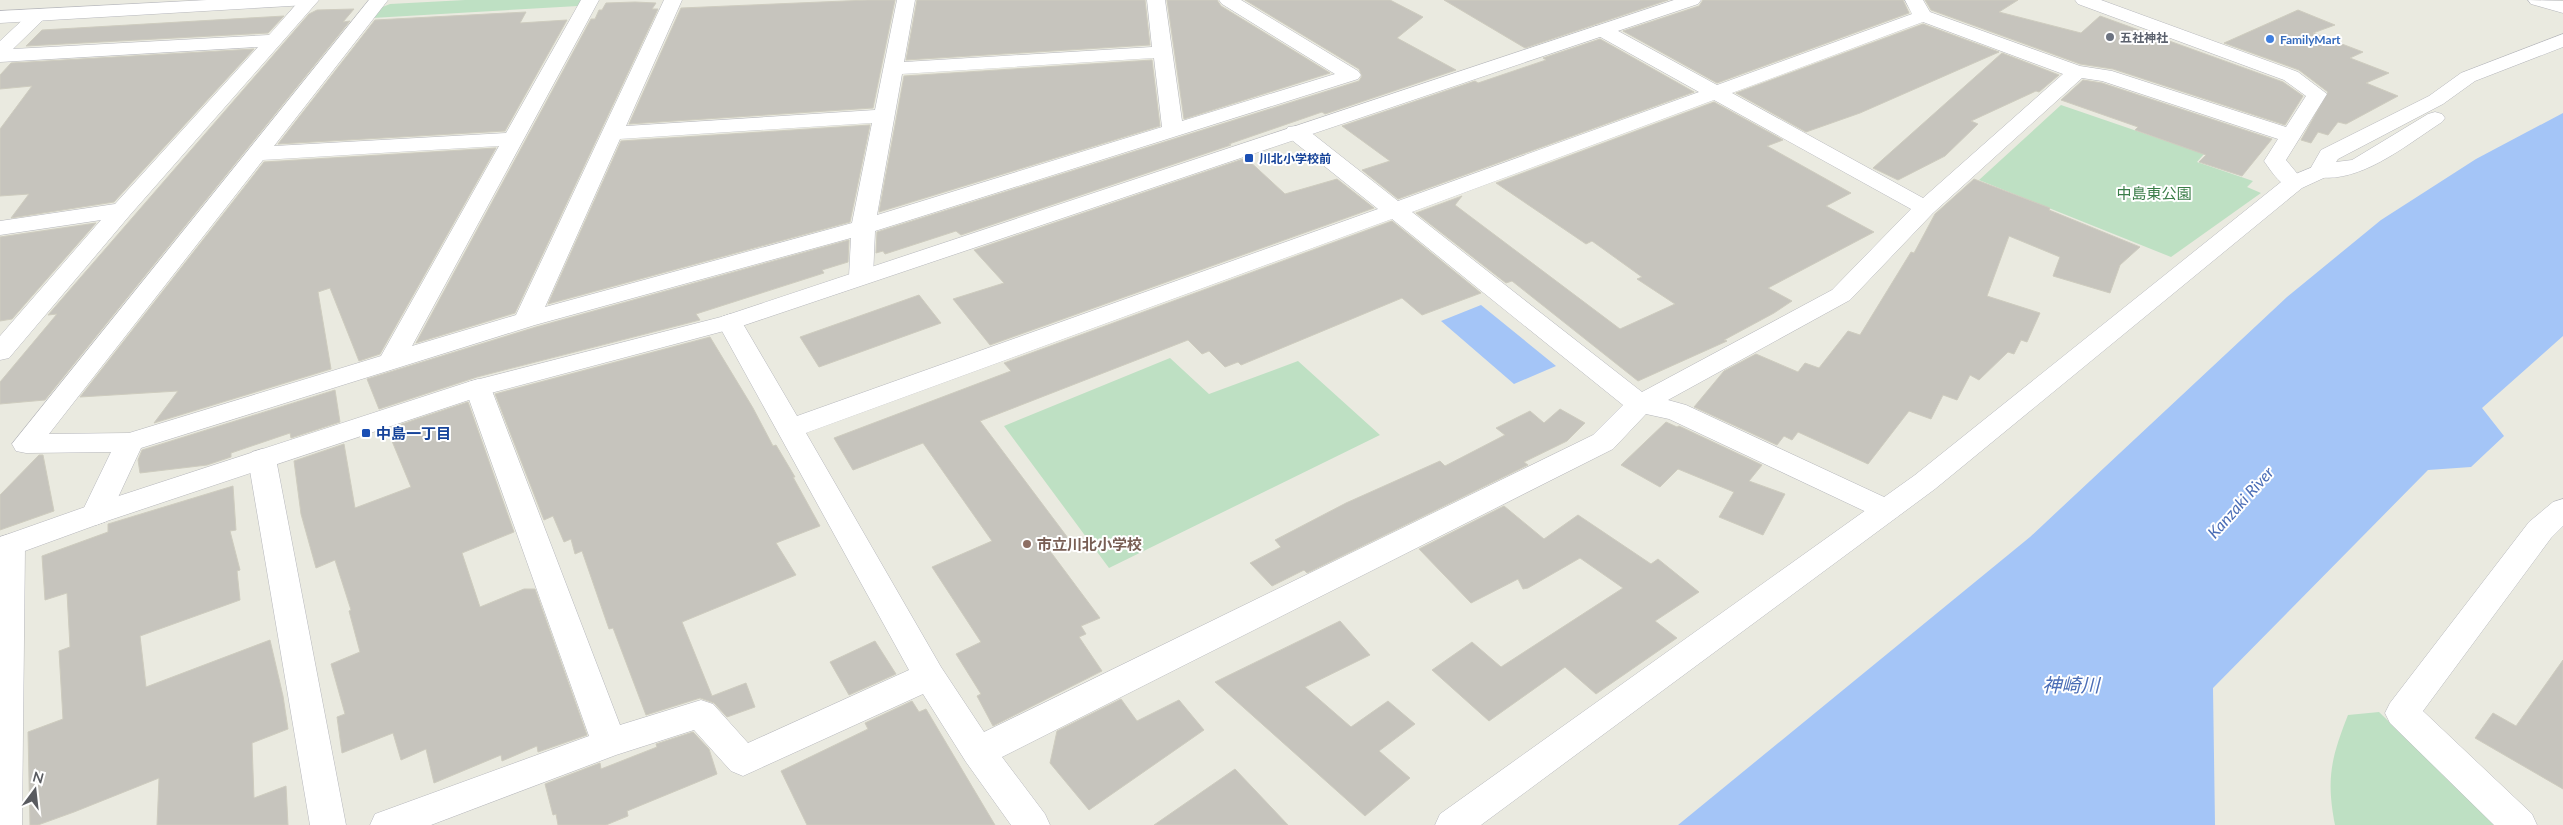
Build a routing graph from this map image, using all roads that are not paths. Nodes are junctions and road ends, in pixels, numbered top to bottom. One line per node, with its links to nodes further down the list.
1 (308, 0): 14 (street); 17 (street)
2 (379, 0): 32 (street)
3 (590, 0): 31 (street)
4 (673, 0): 29 (street)
5 (906, 0): 23 (street)
6 (1156, 0): 20 (street)
7 (1228, 0): 27 (street)
8 (1692, 0): 16 (street)
9 (2135, 0): 11 (street)
10 (2536, 0): 12 (street)
11 (2093, 4): 30 (street)
12 (2563, 7)
13 (1919, 8): 24 (street); 25 (street)
14 (40, 15): 15 (street); 19 (street)
15 (0, 17)
16 (1602, 30): 25 (street); 28 (street)
17 (274, 40): 22 (street); 36 (street)
18 (2563, 40): 33 (street)
19 (0, 51)
20 (1162, 52): 23 (street); 27 (street)
21 (2563, 54): 33 (street)
22 (0, 56)
23 (894, 69): 26 (street)
24 (2077, 72): 30 (street); 35 (street)
25 (1714, 93): 35 (street); 37 (street)
26 (883, 116): 29 (street); 38 (street)
27 (1173, 129): 38 (street)
28 (1296, 132): 37 (street); 40 (street)
29 (611, 133): 41 (street)
30 (2292, 136): 34 (street)
31 (512, 139): 32 (street); 44 (street)
32 (256, 154): 48 (street)
33 (2320, 171): 34 (street)
34 (2294, 182): 51 (street)
35 (1925, 208): 46 (street)
36 (122, 210): 39 (street); 43 (street)
37 (1396, 210): 46 (street); 47 (street)
38 (863, 227): 40 (street); 41 (street)
39 (0, 228)
40 (861, 277): 42 (street)
41 (526, 320): 44 (street)
42 (730, 322): 45 (street); 47 (street)
43 (0, 352)
44 (390, 363): 48 (street)
45 (478, 388): 49 (street); 55 (street)
46 (1640, 404): 51 (street); 56 (street)
47 (789, 429): 54 (street)
48 (130, 442): 52 (street)
49 (262, 459): 52 (street); 58 (street)
50 (2563, 509): 62 (street)
51 (1887, 510): 61 (street)
52 (96, 514): 53 (street)
53 (5, 547): 57 (street)
54 (929, 676): 55 (street); 56 (street)
55 (609, 743): 59 (street)
56 (978, 752): 60 (street)
57 (4, 825)
58 (328, 825)
59 (388, 825)
60 (1032, 825)
61 (1453, 825)
62 (2519, 825)

